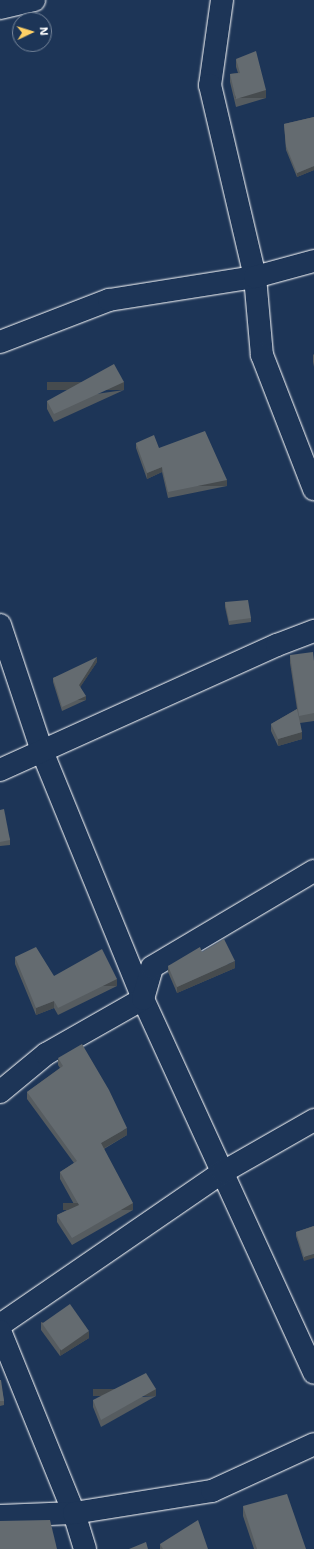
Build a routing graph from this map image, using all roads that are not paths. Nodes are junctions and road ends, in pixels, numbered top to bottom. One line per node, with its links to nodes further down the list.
1 (34, 0): 3 (street)
2 (222, 0): 5 (street)
3 (0, 8)
4 (314, 261): 5 (street)
5 (255, 277): 6 (street); 7 (street)
6 (0, 342)
7 (314, 489)
8 (0, 625): 10 (street)
9 (314, 631): 10 (street)
10 (42, 751): 11 (street); 13 (street)
11 (0, 770)
12 (314, 871): 13 (street)
13 (143, 999): 14 (street); 16 (street)
14 (0, 1092)
15 (314, 1120): 16 (street)
16 (222, 1172): 17 (street); 19 (street)
17 (0, 1325)
18 (0, 1330): 21 (street)
19 (314, 1373)
20 (314, 1444): 21 (street)
21 (74, 1513): 22 (street); 23 (street)
22 (0, 1516)
23 (85, 1549)

